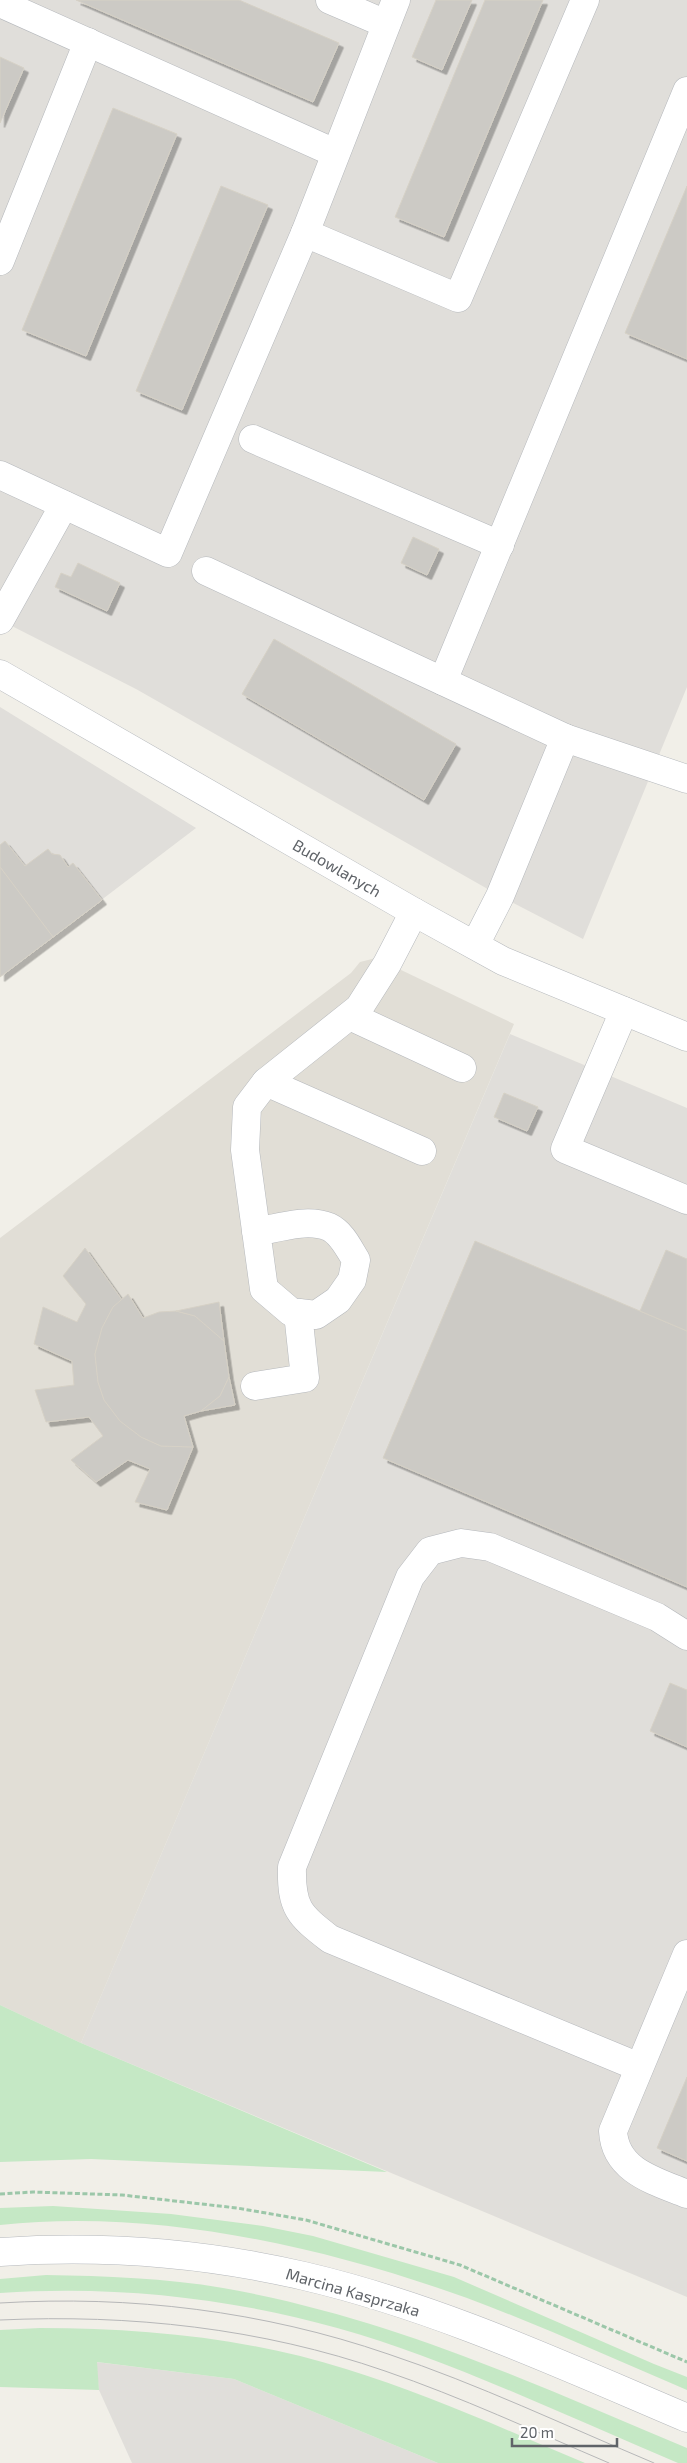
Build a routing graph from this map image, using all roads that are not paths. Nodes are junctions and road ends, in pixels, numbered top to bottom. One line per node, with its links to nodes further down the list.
1 (330, 0): 4 (street)
2 (585, 0): 8 (street)
3 (0, 3): 5 (street)
4 (391, 12): 7 (street)
5 (88, 42): 7 (street); 9 (street)
6 (687, 91): 13 (street)
7 (335, 153): 8 (street)
8 (305, 233): 12 (street)
9 (0, 261)
10 (253, 439): 13 (street)
11 (0, 475): 12 (street)
12 (64, 505): 15 (street)
13 (500, 546): 17 (street)
14 (206, 571): 17 (street)
15 (0, 620)
16 (0, 674): 20 (street, Budowlanych)
17 (444, 681): 18 (street)
18 (564, 738): 19 (street); 21 (street)
19 (687, 780)
20 (414, 912): 21 (street, Budowlanych); 23 (street)
21 (475, 945): 22 (street, Budowlanych)
22 (624, 1011): 24 (street, Budowlanych); 28 (street)
23 (350, 1016): 25 (street); 26 (street)
24 (687, 1037)
25 (462, 1068)
26 (266, 1082): 27 (street); 29 (street)
27 (422, 1151)
28 (687, 1200)
29 (256, 1232): 30 (street); 30 (street)
30 (298, 1313): 31 (street)
31 (255, 1386)
32 (687, 1636): 34 (street)
33 (687, 1954): 34 (street)
34 (639, 2067): 35 (street)
35 (687, 2194)
36 (0, 2252): 37 (street, Marcina Kasprzaka)
37 (687, 2418)

